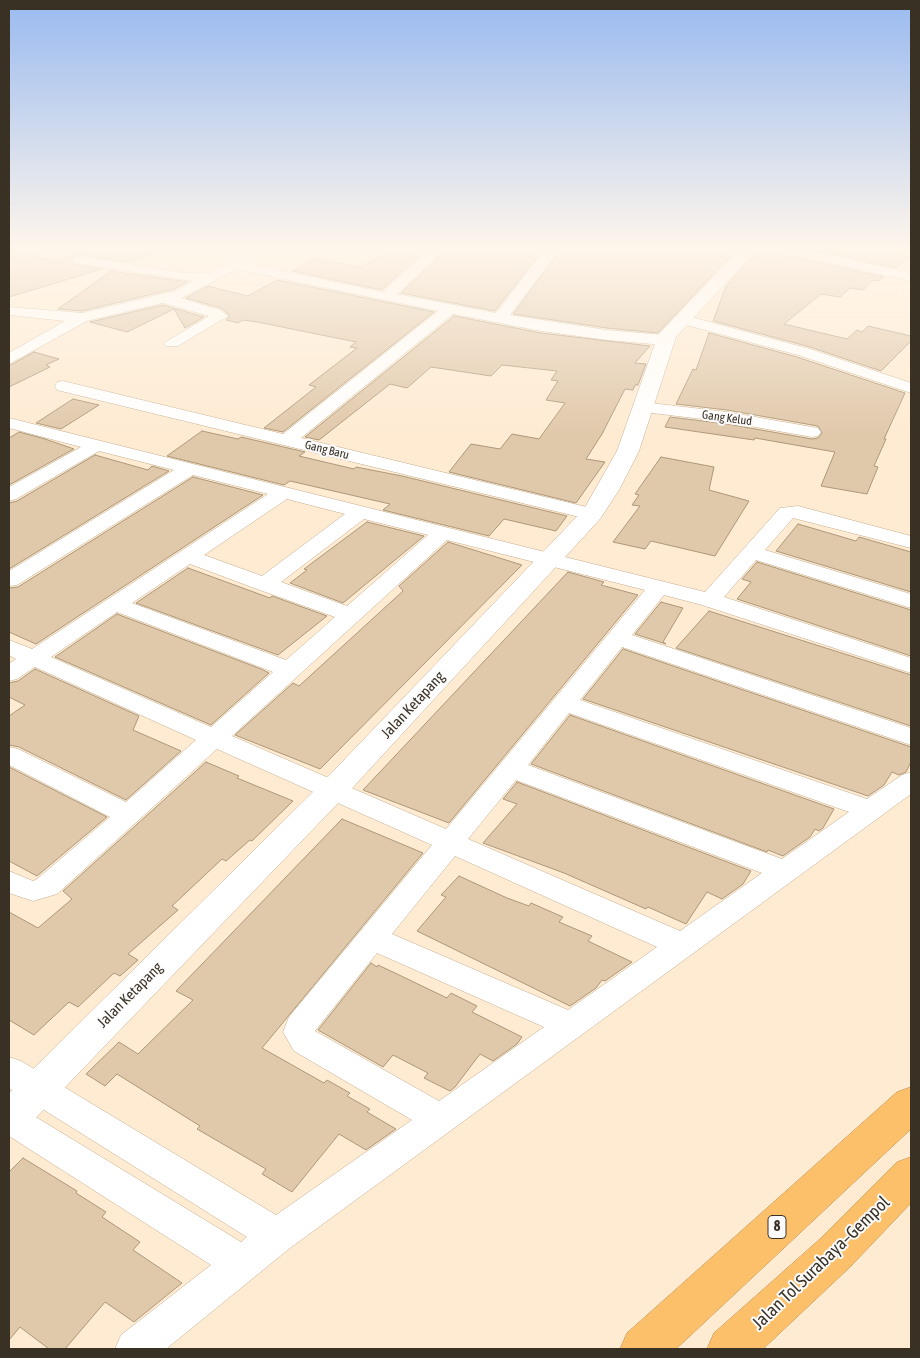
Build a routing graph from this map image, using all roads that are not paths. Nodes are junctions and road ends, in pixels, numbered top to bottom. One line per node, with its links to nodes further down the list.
1 (113, 310): 8 (street)
2 (206, 310): 12 (street)
3 (448, 310): 21 (street)
4 (458, 310): 9 (street)
5 (506, 310): 9 (street)
6 (689, 310): 10 (street, Jalan Ketapang)
7 (9, 311): 8 (street)
8 (82, 318): 13 (street)
9 (500, 318): 11 (street)
10 (680, 319): 11 (street, Jalan Ketapang); 15 (street)
11 (664, 340): 18 (street, Jalan Ketapang)
12 (172, 343)
13 (9, 359)
14 (911, 374): 15 (street)
15 (886, 378): 17 (street)
16 (63, 386): 21 (street, Gang Baru)
17 (911, 388)
18 (642, 407): 20 (street, Gang Kelud); 27 (street, Jalan Ketapang)
19 (13, 427): 22 (street)
20 (812, 432)
21 (288, 440): 27 (street, Gang Baru)
22 (97, 445): 23 (street); 25 (street)
23 (190, 468): 24 (street); 33 (street)
24 (284, 492): 26 (street); 31 (street)
25 (9, 495)
26 (361, 511): 28 (street); 34 (street)
27 (592, 514): 32 (street, Jalan Ketapang)
28 (443, 532): 32 (street); 39 (street)
29 (911, 542): 30 (street)
30 (751, 552): 36 (street); 37 (street)
31 (188, 556): 34 (street); 38 (street)
32 (551, 558): 35 (street); 52 (street, Jalan Ketapang)
33 (9, 580)
34 (265, 584): 39 (street)
35 (660, 586): 36 (street); 40 (street)
36 (710, 600): 43 (street)
37 (911, 601)
38 (115, 604): 42 (street); 44 (street)
39 (351, 615): 44 (street)
40 (617, 638): 46 (street); 47 (street)
41 (9, 647): 42 (street)
42 (33, 658): 45 (street); 48 (street)
43 (911, 666)
44 (290, 670): 48 (street)
45 (9, 674)
46 (564, 703): 50 (street); 53 (street)
47 (911, 737)
48 (214, 738): 52 (street); 54 (street)
49 (9, 755): 54 (street)
50 (510, 768): 55 (street); 56 (street)
51 (911, 781): 53 (street)
52 (333, 790): 55 (street); 61 (street, Jalan Ketapang)
53 (870, 810): 56 (street)
54 (129, 815): 57 (street)
55 (449, 843): 58 (street); 59 (street)
56 (786, 871): 59 (street)
57 (9, 881)
58 (372, 938): 60 (street); 64 (street)
59 (682, 945): 60 (street)
60 (571, 1025): 64 (street)
61 (23, 1080): 63 (street, Jalan Ketapang); 66 (street)
62 (911, 1104): 69 (highway, 8)
63 (9, 1119): 67 (street)
64 (441, 1119): 66 (street)
65 (911, 1175): 70 (highway, Jalan Tol Surabaya–Gempol)
66 (277, 1236): 67 (street)
67 (243, 1264): 68 (street)
68 (135, 1349)
69 (643, 1349)
70 (730, 1349)

